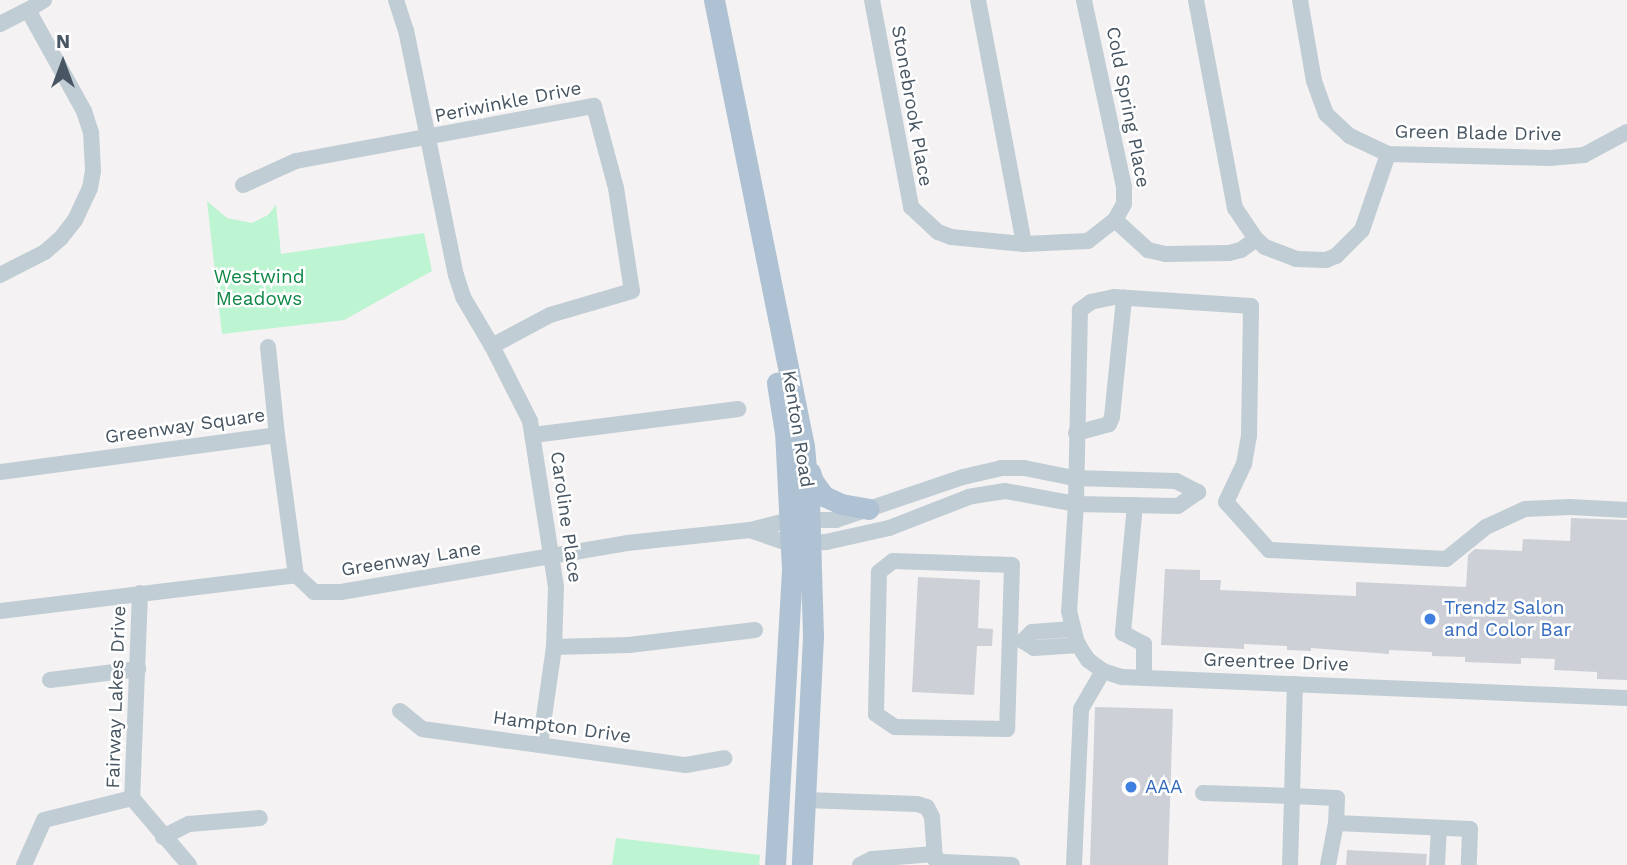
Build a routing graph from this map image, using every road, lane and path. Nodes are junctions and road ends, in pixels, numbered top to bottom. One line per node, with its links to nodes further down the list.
1 (44, 0): 10 (street)
2 (396, 0): 13 (street, Caroline Place)
3 (703, 0): 36 (main road, Kenton Road)
4 (715, 0): 27 (main road, Kenton Road)
5 (872, 0): 18 (street, Stonebrook Place)
6 (978, 0): 18 (street)
7 (1084, 0): 16 (street, Cold Spring Place)
8 (1196, 0): 17 (street)
9 (1300, 0): 14 (street, Green Blade Drive)
10 (28, 10): 11 (street); 19 (street)
11 (0, 24)
12 (1627, 132): 14 (street, Green Blade Drive)
13 (426, 139): 15 (street); 21 (street, Caroline Place); 21 (street, Periwinkle Drive)
14 (1388, 154): 17 (street)
15 (243, 185)
16 (1115, 220): 17 (street); 18 (street, Stonebrook Place)
17 (1255, 239)
18 (1024, 244)
19 (0, 275)
20 (1124, 298): 24 (street); 24 (street); 31 (street)
21 (492, 345): 26 (street, Caroline Place)
22 (268, 347): 25 (street)
23 (738, 409): 26 (street)
24 (1076, 433): 29 (street)
25 (277, 435): 28 (street, Greenway Square); 41 (street, Greenway Square)
26 (533, 435): 40 (street, Caroline Place)
27 (804, 446): 34 (main road); 36 (main road, Kenton Road)
28 (0, 472)
29 (1074, 478): 30 (street); 32 (street); 34 (street)
30 (1198, 492): 31 (street); 33 (street)
31 (1226, 502): 35 (street)
32 (1076, 504): 33 (street); 38 (street); 44 (street)
33 (1135, 505): 51 (street)
34 (869, 509): 36 (street)
35 (1627, 510)
36 (801, 520): 37 (street, Greenway Lane); 38 (main road, Kenton Road); 39 (main road, Kenton Road)
37 (750, 530): 39 (street, Greenway Lane); 40 (street, Greenway Lane)
38 (813, 542): 39 (street); 61 (main road, Kenton Road)
39 (790, 544): 69 (main road, Kenton Road)
40 (553, 558): 41 (street, Greenway Lane); 48 (street, Caroline Place)
41 (296, 575): 42 (street)
42 (140, 593): 43 (street); 49 (street, Fairway Lakes Drive)
43 (0, 611)
44 (1072, 629): 46 (street); 47 (street)
45 (755, 630): 48 (street)
46 (1017, 641): 46 (street); 47 (street)
47 (1079, 645): 50 (street)
48 (554, 647): 56 (street, Caroline Place)
49 (138, 669): 52 (street); 60 (street, Fairway Lakes Drive)
50 (1102, 671): 51 (street, Greentree Drive); 73 (street)
51 (1144, 678): 53 (street, Greentree Drive)
52 (50, 680)
53 (1295, 684): 54 (street, Greentree Drive); 59 (street)
54 (1627, 698)
55 (400, 711): 56 (street, Hampton Drive)
56 (540, 745): 57 (street, Hampton Drive)
57 (724, 758)
58 (1203, 793): 59 (street)
59 (1292, 796): 63 (street); 74 (street)
60 (132, 798): 65 (street, Fairway Lakes Drive); 67 (street)
61 (805, 800): 66 (street); 70 (main road, Kenton Road)
62 (261, 818): 65 (street)
63 (1336, 823): 64 (street); 75 (street)
64 (1439, 828): 76 (street); 77 (street)
65 (163, 836): 68 (street, Fairway Lakes Drive)
66 (938, 860): 71 (street); 72 (street)
67 (24, 865)
68 (190, 865)
69 (775, 865)
70 (802, 865)
71 (860, 865)
72 (1012, 865)
73 (1074, 865)
74 (1290, 865)
75 (1328, 865)
76 (1437, 865)
77 (1469, 865)

